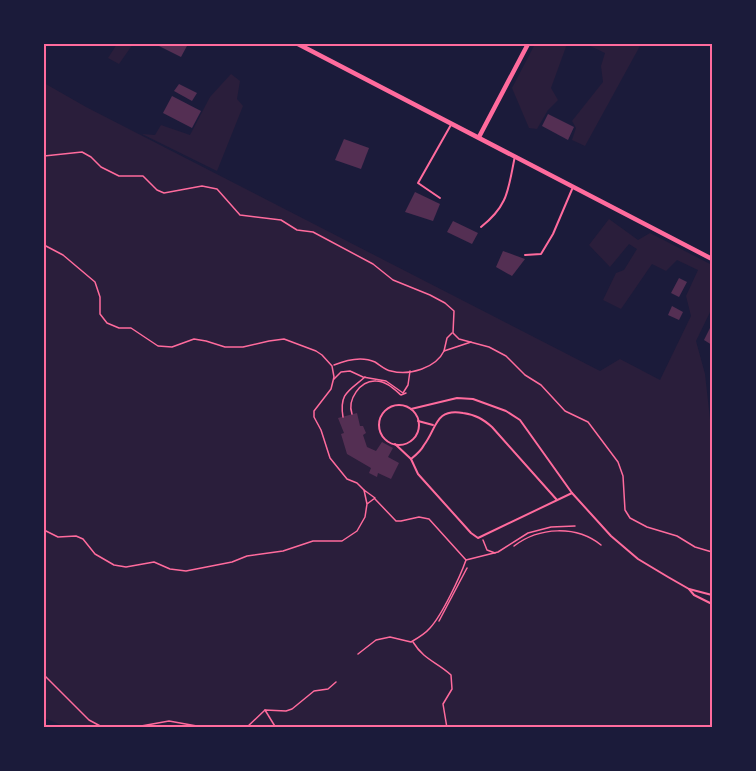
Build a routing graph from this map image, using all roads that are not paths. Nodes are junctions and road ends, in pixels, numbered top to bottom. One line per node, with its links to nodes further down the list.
1 (298, 44): 3 (street)
2 (528, 44): 4 (street)
3 (452, 123): 4 (street); 7 (lane)
4 (479, 137): 5 (street)
5 (515, 156): 6 (street); 8 (lane)
6 (573, 187): 9 (lane); 10 (street)
7 (440, 198)
8 (481, 227)
9 (525, 255)
10 (712, 259)
11 (411, 409): 12 (lane); 14 (lane); 16 (lane)
12 (418, 421): 13 (lane); 14 (lane)
13 (434, 426): 15 (lane); 17 (lane)
14 (395, 444): 15 (lane)
15 (411, 459): 17 (lane)
16 (573, 493): 17 (lane); 18 (lane)
17 (558, 500)
18 (689, 589): 19 (lane); 20 (lane)
19 (712, 595)
20 (712, 604)

